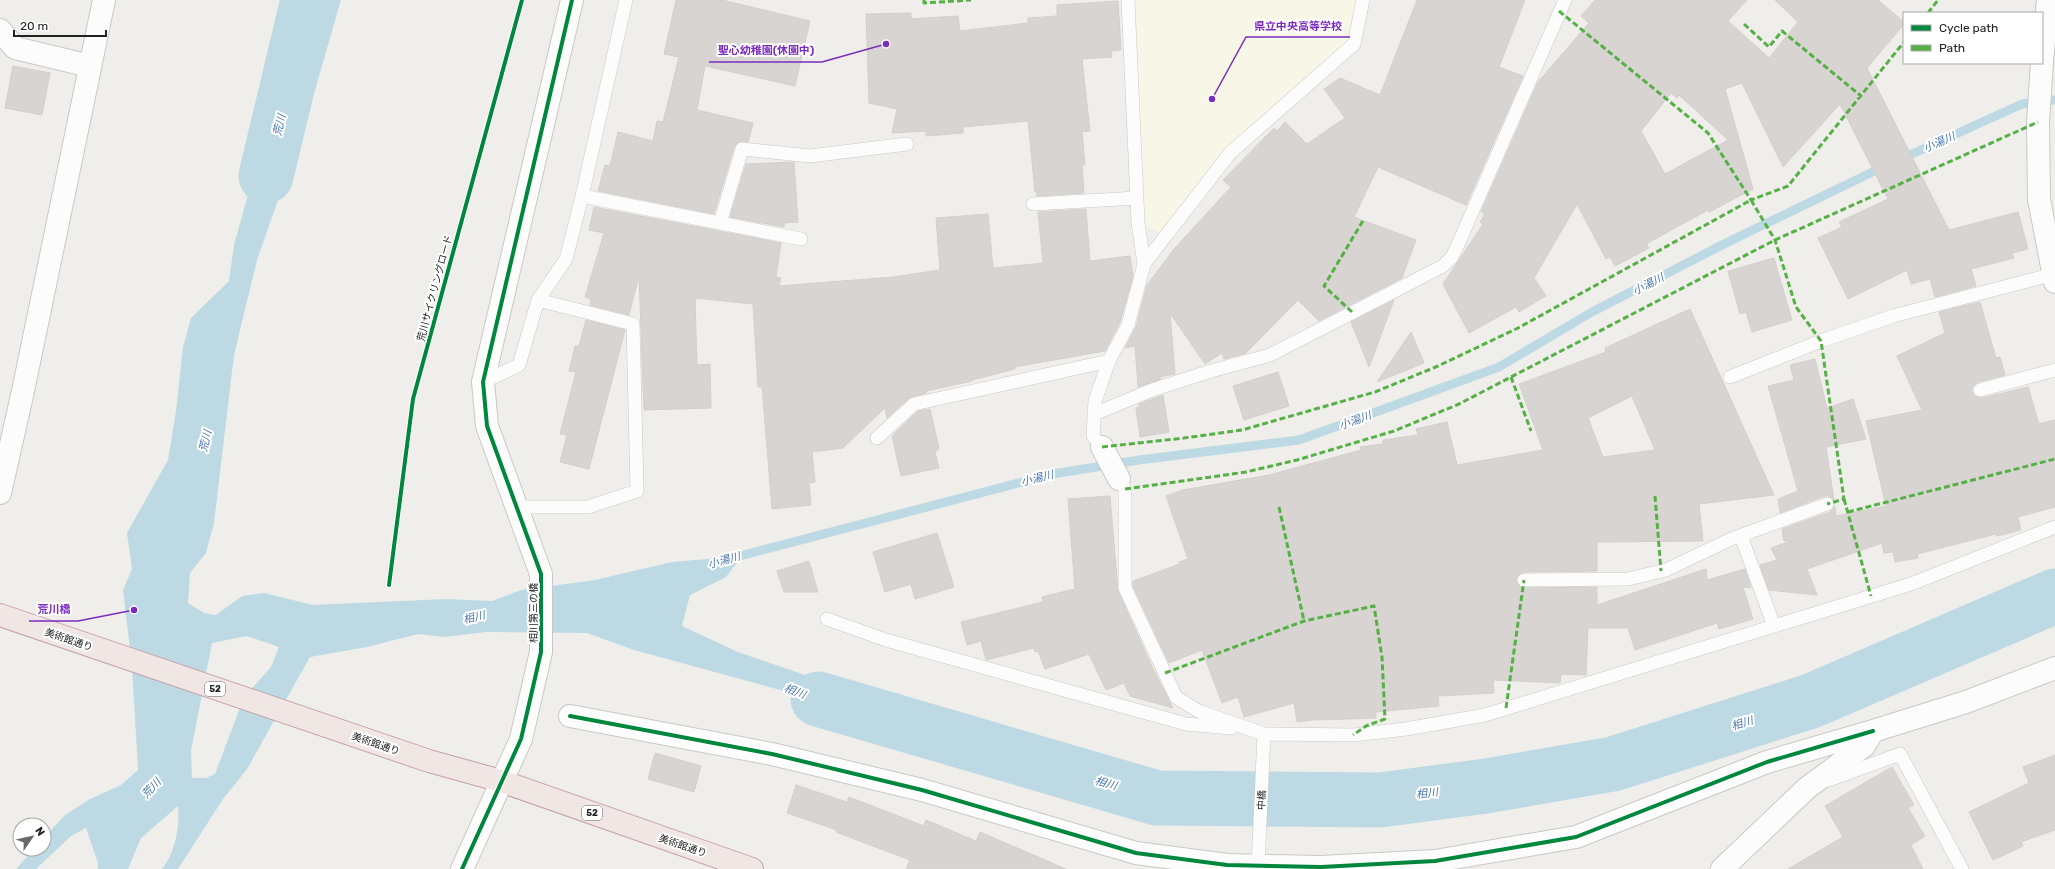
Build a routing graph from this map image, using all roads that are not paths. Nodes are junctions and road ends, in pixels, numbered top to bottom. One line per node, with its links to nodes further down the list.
1 (104, 0): 11 (street)
2 (572, 0): 24 (street, 相川第三の橋)
3 (626, 0): 13 (lane)
4 (1128, 0): 14 (lane)
5 (1364, 0): 18 (lane)
6 (1564, 0): 26 (lane)
7 (2048, 0): 9 (street)
8 (0, 30): 11 (street)
9 (2043, 52)
10 (2042, 64): 19 (street)
11 (90, 66): 30 (street)
12 (907, 144): 16 (lane)
13 (582, 196): 16 (lane); 20 (lane)
14 (1137, 198): 15 (lane); 18 (lane)
15 (1033, 204)
16 (720, 223): 17 (lane)
17 (801, 239)
18 (1144, 264): 21 (lane)
19 (2054, 278): 23 (lane)
20 (538, 300): 24 (lane); 32 (lane)
21 (1109, 361): 26 (lane); 27 (lane)
22 (2055, 370): 25 (lane)
23 (1730, 377)
24 (483, 382): 32 (street, 相川第三の橋)
25 (1980, 390)
26 (1094, 414): 28 (lane)
27 (878, 438)
28 (1102, 447): 29 (street)
29 (1119, 479): 42 (lane)
30 (0, 493)
31 (1827, 504): 34 (lane)
32 (517, 507): 43 (street, 相川第三の橋)
33 (2055, 527): 38 (lane)
34 (1741, 536): 35 (lane); 38 (lane)
35 (1524, 580)
36 (1, 616): 43 (highway, 美術館通り / 52)
37 (827, 619): 42 (lane)
38 (1774, 626): 42 (lane)
39 (2055, 668): 41 (street)
40 (570, 716): 46 (street)
41 (1873, 731): 44 (street); 47 (street)
42 (1259, 732): 45 (lane, 中橋)
43 (501, 781): 48 (street, 相川第三の橋); 49 (highway, 美術館通り / 52)
44 (1806, 788): 50 (street); 51 (lane)
45 (1258, 866): 46 (street); 47 (street)
46 (1226, 867)
47 (1322, 868)
48 (462, 869)
49 (752, 869)
50 (1722, 869)
51 (1962, 869)

